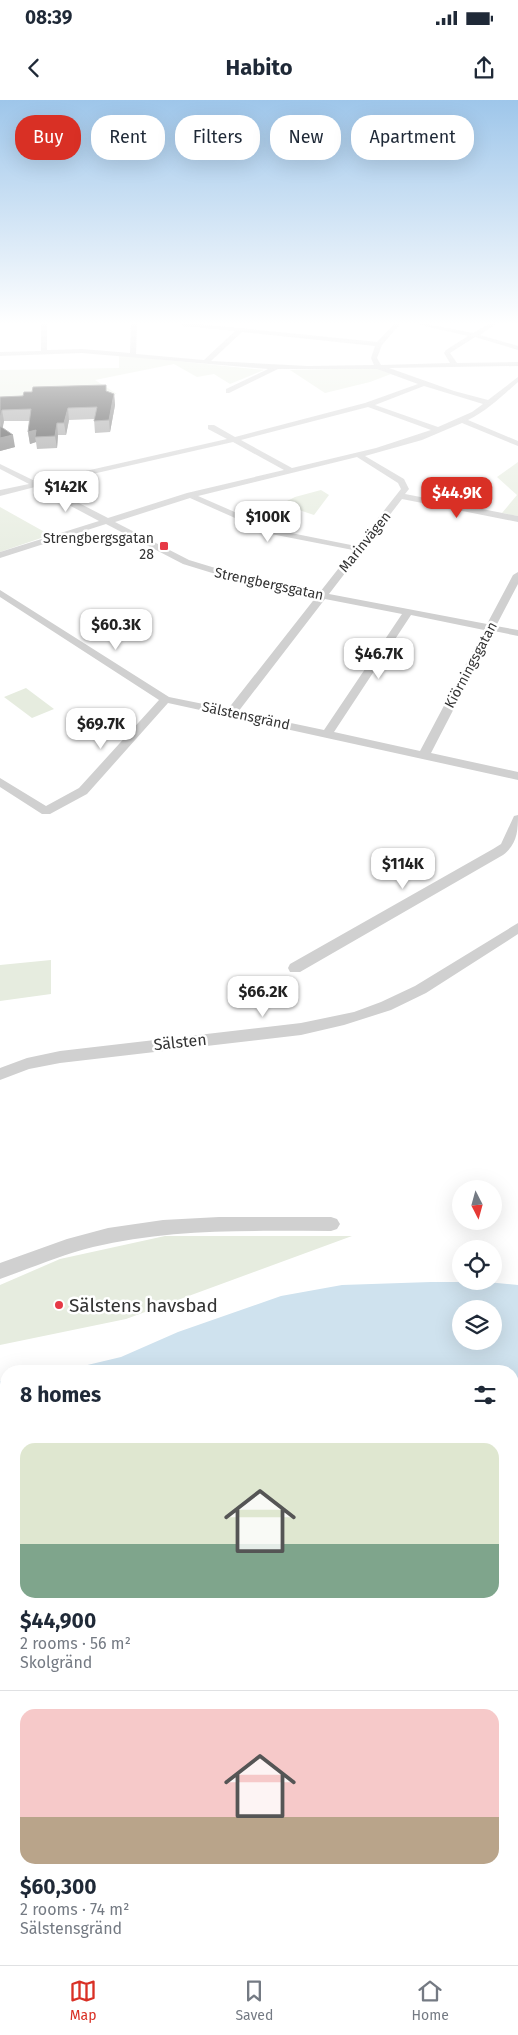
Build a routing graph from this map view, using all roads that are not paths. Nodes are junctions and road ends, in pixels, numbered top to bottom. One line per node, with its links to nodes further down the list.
1 (345, 411): 7 (street)
2 (385, 411): 6 (street)
3 (477, 411): 4 (street)
4 (462, 420): 6 (street); 8 (street)
5 (211, 427): 7 (street)
6 (439, 430): 9 (street)
7 (234, 440): 11 (street); 12 (street)
8 (518, 444)
9 (358, 455): 11 (street); 15 (street, Marinvägen)
10 (0, 466): 12 (street, Strengbergsgatan)
11 (291, 471): 14 (street)
12 (36, 485): 13 (street); 17 (street, Strengbergsgatan)
13 (0, 493)
14 (190, 495): 17 (street); 18 (street)
15 (402, 496): 16 (street); 18 (street, Marinvägen)
16 (518, 519)
17 (106, 520): 19 (street); 22 (street, Strengbergsgatan)
18 (360, 549): 22 (street, Marinvägen)
19 (0, 555)
20 (518, 574): 24 (street, Kiörningsgatan)
21 (0, 593): 26 (street, Sälstensgränd)
22 (322, 596): 23 (street, Strengbergsgatan); 27 (street, Marinvägen)
23 (408, 612): 24 (street, Strengbergsgatan); 28 (street)
24 (490, 628): 25 (street, Strengbergsgatan); 29 (street, Kiörningsgatan)
25 (518, 633)
26 (165, 698): 27 (street, Sälstensgränd); 31 (street)
27 (231, 713): 28 (street, Sälstensgränd)
28 (327, 734): 29 (street, Sälstensgränd)
29 (424, 754): 30 (street, Sälstensgränd)
30 (518, 776)
31 (0, 782)
32 (518, 819): 34 (street)
33 (518, 928): 35 (street, Sälsten)
34 (295, 968)
35 (0, 1074)
36 (331, 1224): 37 (street)
37 (0, 1271)

